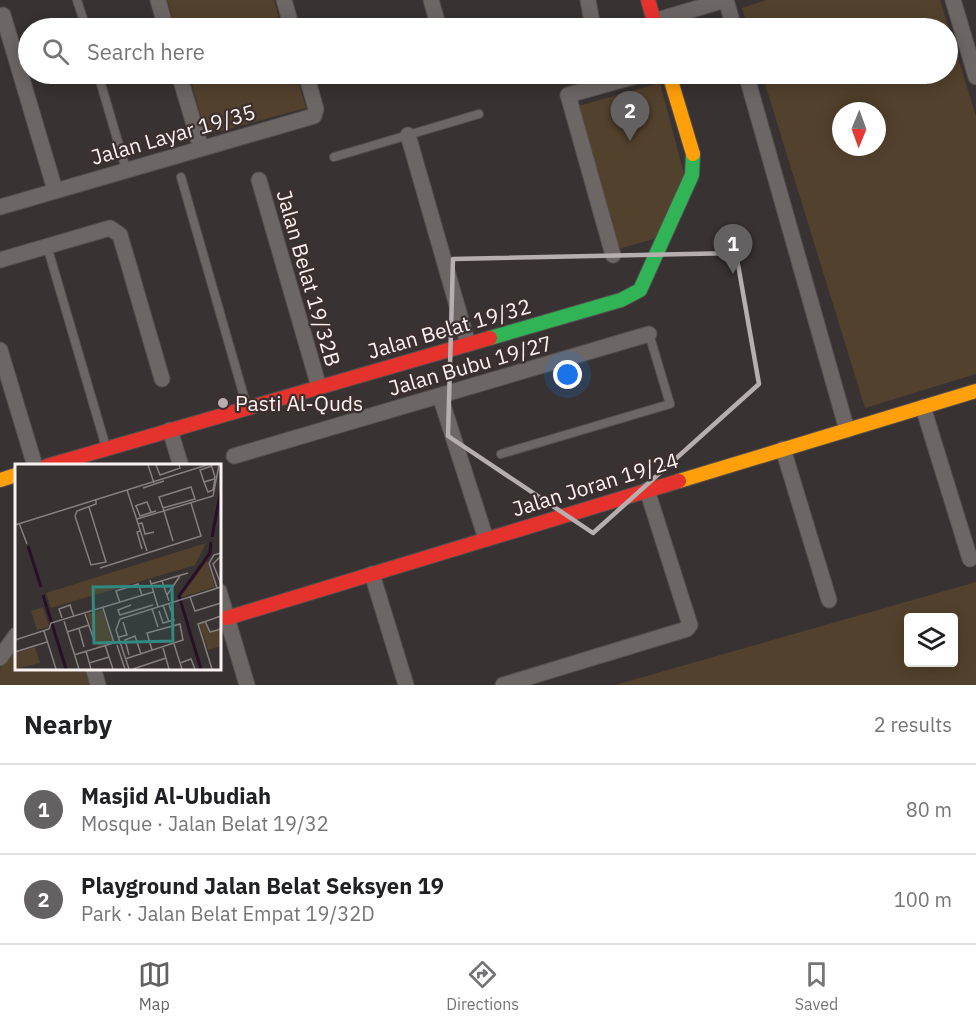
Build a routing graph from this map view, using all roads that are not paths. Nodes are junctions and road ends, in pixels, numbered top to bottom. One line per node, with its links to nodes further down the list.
1 (77, 0): 10 (lane)
2 (158, 0): 11 (street)
3 (284, 0): 12 (street)
4 (431, 0): 13 (street)
5 (588, 0): 14 (street)
6 (648, 0): 15 (street)
7 (725, 0): 16 (street); 17 (street)
8 (953, 0): 19 (street)
9 (3, 15): 18 (street)
10 (83, 18)
11 (163, 18)
12 (289, 18)
13 (436, 18)
14 (591, 18)
15 (653, 18)
16 (675, 18)
17 (731, 18)
18 (18, 65)
19 (976, 77)
20 (24, 84): 34 (street)
21 (102, 84): 31 (lane)
22 (182, 84): 29 (street)
23 (309, 84): 29 (street, Jalan Layar 19/35)
24 (607, 84): 37 (street)
25 (672, 84): 40 (street, Jalan Belat 19/32)
26 (749, 84): 49 (street)
27 (479, 114): 28 (lane)
28 (408, 135): 30 (lane); 40 (street)
29 (201, 148): 31 (street, Jalan Layar 19/35)
30 (334, 157)
31 (126, 169): 34 (street, Jalan Layar 19/35)
32 (181, 177): 47 (lane)
33 (259, 180): 43 (street, Jalan Belat 19/32B)
34 (55, 190): 35 (street, Jalan Layar 19/35)
35 (0, 207)
36 (47, 246): 38 (street); 42 (street); 50 (lane)
37 (613, 255)
38 (0, 260)
39 (649, 334): 45 (street, Jalan Bubu 19/27); 52 (lane)
40 (468, 344): 43 (street, Jalan Belat 19/32)
41 (0, 350): 54 (street)
42 (162, 379)
43 (319, 387): 47 (street, Jalan Belat 19/32)
44 (976, 391): 46 (street, Jalan Joran 19/24)
45 (440, 396): 53 (street, Jalan Bubu 19/27); 60 (street)
46 (923, 407): 49 (street, Jalan Joran 19/24); 61 (street)
47 (248, 408): 48 (street, Jalan Belat 19/32)
48 (170, 430): 50 (street, Jalan Belat 19/32); 56 (street)
49 (847, 430): 51 (street, Jalan Joran 19/24)
50 (106, 449): 55 (street, Jalan Belat 19/32)
51 (783, 449): 59 (street, Jalan Joran 19/24); 64 (street)
52 (501, 454)
53 (234, 456)
54 (34, 464)
55 (54, 464)
56 (180, 464)
57 (15, 475): 58 (street)
58 (0, 480)
59 (647, 490): 60 (street, Jalan Joran 19/24); 72 (street)
60 (486, 540): 62 (street, Jalan Joran 19/24)
61 (970, 560)
62 (372, 574): 65 (street, Jalan Joran 19/24); 71 (street)
63 (220, 594): 65 (street)
64 (829, 600)
65 (227, 618): 70 (street)
66 (15, 636): 67 (street)
67 (0, 658)
68 (93, 670): 69 (street)
69 (98, 685)
70 (248, 685)
71 (406, 685)
72 (503, 685)

